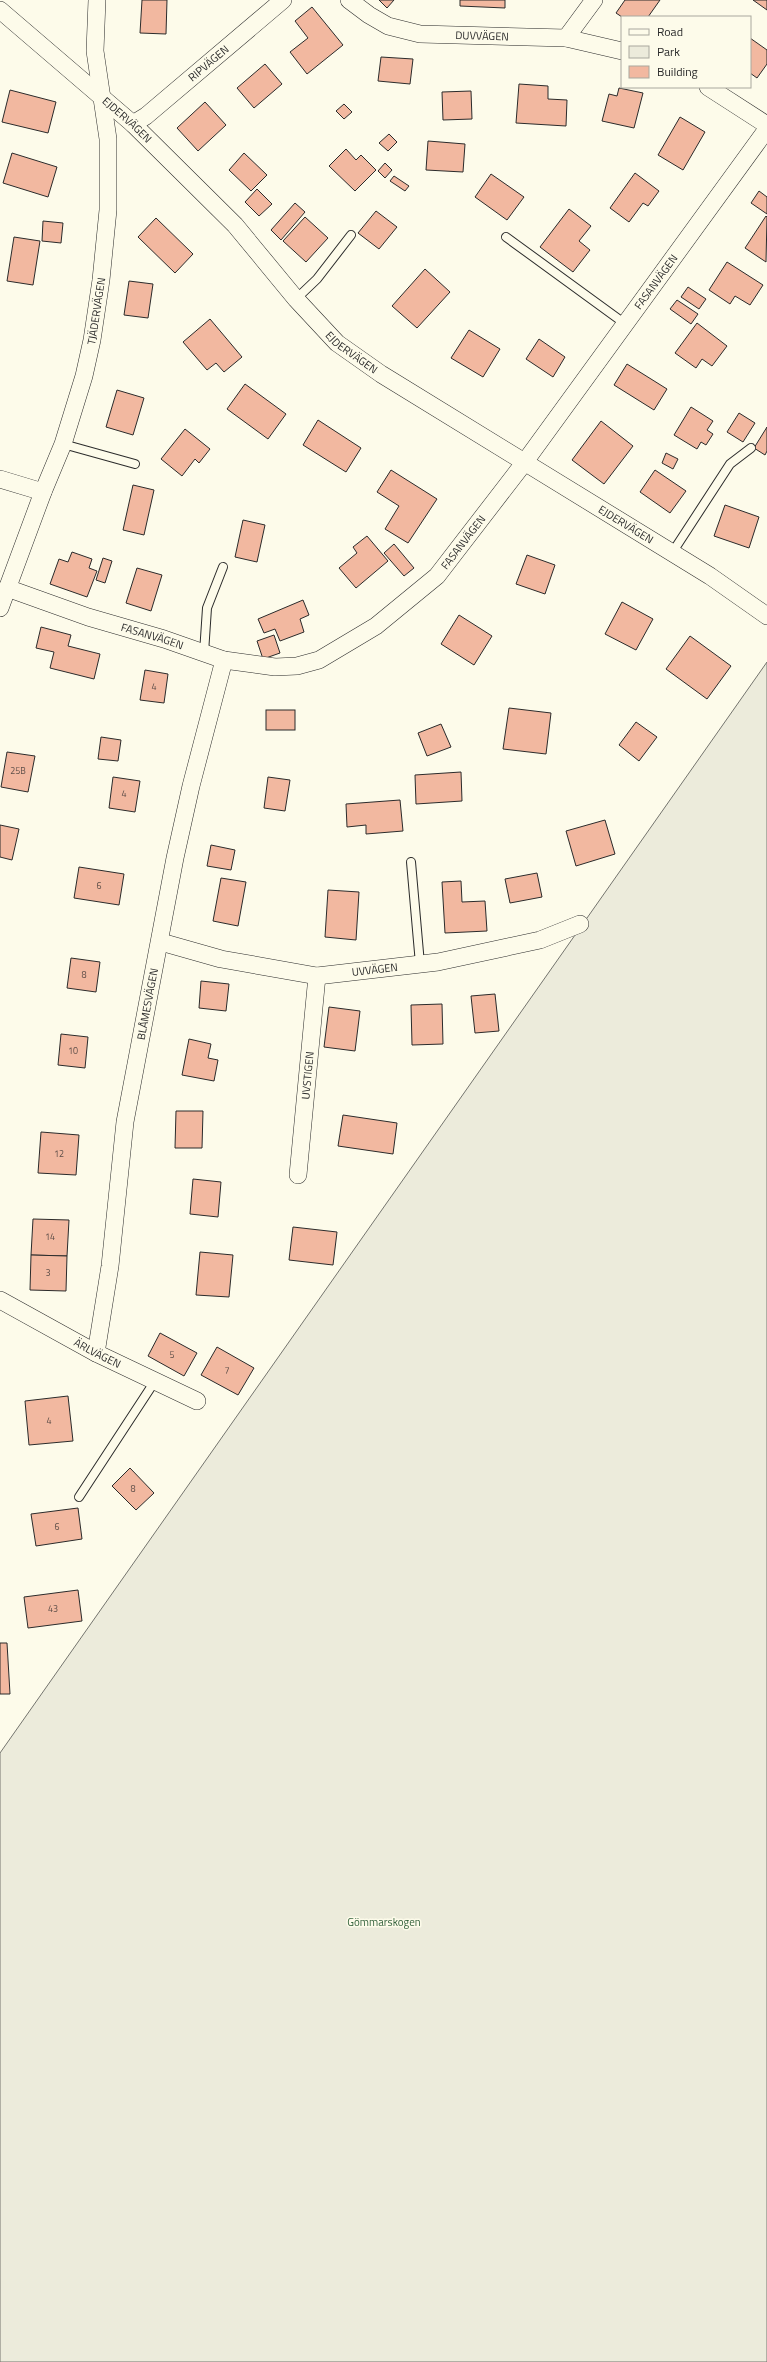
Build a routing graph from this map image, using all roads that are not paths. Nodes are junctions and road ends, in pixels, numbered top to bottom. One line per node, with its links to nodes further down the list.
1 (97, 0): 9 (street, TJÄDERVÄGEN)
2 (283, 0): 10 (street, RIPVÄGEN)
3 (349, 0): 6 (street, DUVVÄGEN)
4 (594, 0): 6 (street)
5 (0, 10): 9 (street, EJDERVÄGEN)
6 (566, 38): 7 (street, DUVVÄGEN)
7 (621, 51)
8 (710, 88): 11 (street)
9 (100, 94): 10 (street, EJDERVÄGEN); 17 (street, TJÄDERVÄGEN)
10 (133, 124): 15 (street, EJDERVÄGEN)
11 (767, 125)
12 (767, 129): 16 (street, FASANVÄGEN)
13 (351, 235): 15 (lane)
14 (506, 237): 16 (lane)
15 (296, 299): 19 (street, EJDERVÄGEN)
16 (624, 324): 19 (street, FASANVÄGEN)
17 (63, 444): 20 (lane); 22 (street, TJÄDERVÄGEN)
18 (751, 448): 23 (lane)
19 (524, 463): 23 (street, EJDERVÄGEN); 29 (street, FASANVÄGEN)
20 (135, 464)
21 (0, 479): 22 (street)
22 (43, 492): 25 (street, TJÄDERVÄGEN)
23 (672, 553): 27 (street, EJDERVÄGEN)
24 (222, 567): 28 (lane)
25 (7, 588): 26 (street, TJÄDERVÄGEN); 28 (street, FASANVÄGEN)
26 (0, 608)
27 (767, 616)
28 (204, 653): 29 (street, FASANVÄGEN)
29 (224, 660): 32 (street, BLÅMESVÄGEN)
30 (411, 862): 33 (lane)
31 (582, 921): 33 (street, UVVÄGEN)
32 (161, 942): 34 (street, UVVÄGEN); 37 (street, BLÅMESVÄGEN)
33 (420, 964): 34 (street, UVVÄGEN)
34 (317, 976): 35 (street, UVSTIGEN)
35 (298, 1175)
36 (0, 1300): 37 (street, ÄRLVÄGEN)
37 (96, 1352): 38 (street, ÄRLVÄGEN)
38 (155, 1381): 39 (street, ÄRLVÄGEN); 40 (lane)
39 (197, 1401)
40 (79, 1496)

